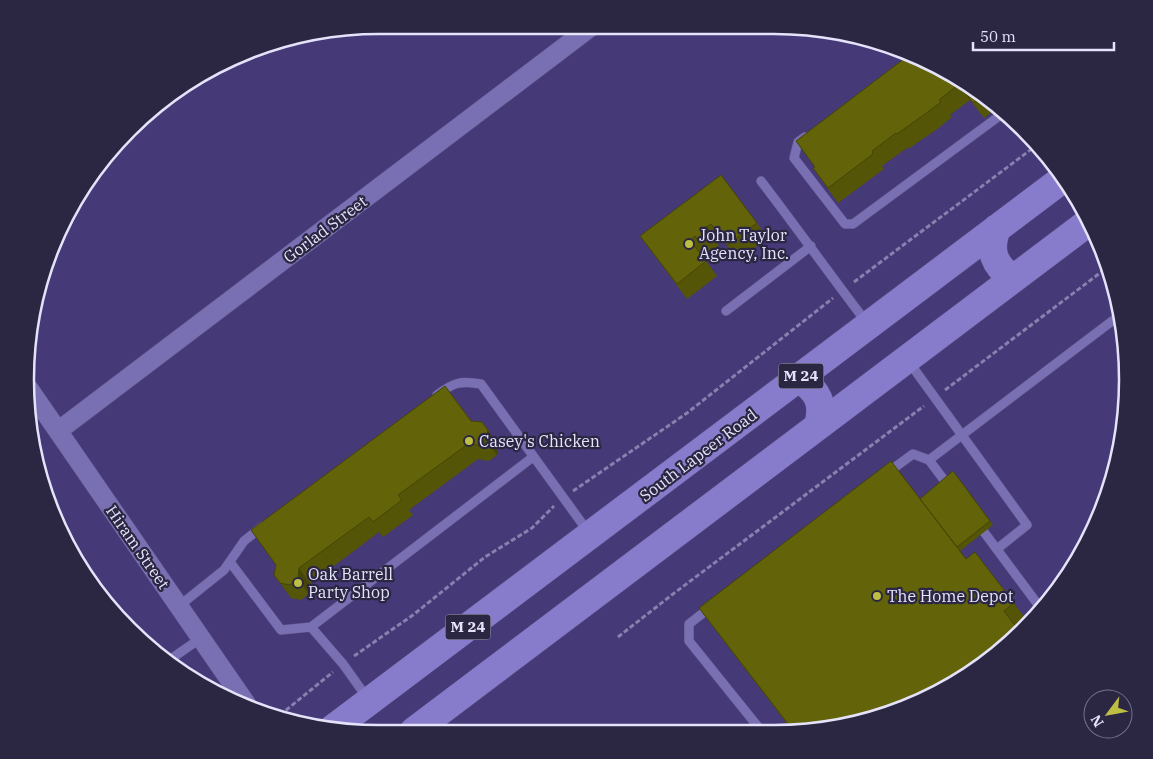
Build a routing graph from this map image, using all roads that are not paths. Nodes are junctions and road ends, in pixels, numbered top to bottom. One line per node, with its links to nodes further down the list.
1 (581, 34): 18 (street, Gorlad Street)
2 (998, 117): 3 (lane)
3 (814, 131)
4 (760, 181): 8 (lane)
5 (1058, 183): 7 (main road, South Lapeer Road / M 24)
6 (1083, 225): 9 (main road)
7 (997, 228): 9 (main road); 12 (main road, South Lapeer Road / M 24)
8 (811, 246): 10 (lane); 12 (lane)
9 (1013, 279): 13 (main road)
10 (726, 311)
11 (1114, 320): 19 (lane)
12 (869, 326): 14 (main road, South Lapeer Road / M 24)
13 (907, 360): 17 (main road); 19 (lane)
14 (798, 378): 17 (main road); 26 (main road, South Lapeer Road / M 24)
15 (34, 396): 18 (street, Hiram Street)
16 (428, 402): 20 (lane)
17 (818, 426): 38 (main road)
18 (58, 431): 31 (street, Hiram Street)
19 (962, 435): 21 (lane); 27 (lane)
20 (534, 457): 26 (lane); 32 (lane)
21 (929, 460): 22 (lane); 23 (lane)
22 (882, 477)
23 (957, 498)
24 (974, 520): 27 (lane)
25 (267, 523): 28 (lane)
26 (590, 536): 36 (main road, South Lapeer Road / M 24)
27 (996, 549): 30 (lane)
28 (230, 562): 31 (lane); 32 (lane)
29 (720, 601): 39 (lane)
30 (1037, 603)
31 (179, 606): 33 (street, Hiram Street)
32 (311, 627): 36 (lane)
33 (201, 638): 34 (lane); 35 (street, Hiram Street)
34 (173, 657)
35 (241, 696)
36 (370, 701): 37 (main road, South Lapeer Road / M 24)
37 (340, 723)
38 (422, 725)
39 (756, 725)

